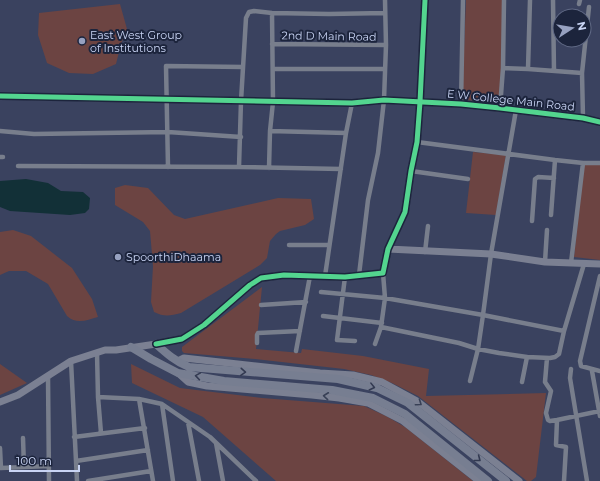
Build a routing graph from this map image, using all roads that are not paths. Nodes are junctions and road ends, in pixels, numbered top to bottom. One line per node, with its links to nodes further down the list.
1 (385, 0): 9 (street)
2 (425, 0): 24 (street)
3 (464, 0): 26 (street)
4 (504, 0): 14 (street)
5 (530, 0): 16 (street)
6 (553, 0): 17 (street)
7 (589, 7): 18 (street)
8 (272, 12): 9 (street); 10 (street); 12 (street)
9 (385, 13): 11 (street)
10 (272, 44): 11 (street, 2nd D Main Road); 15 (street)
11 (386, 45): 13 (street)
12 (243, 67): 20 (street); 22 (street)
13 (385, 68): 15 (street); 21 (street)
14 (503, 68): 16 (street); 27 (street)
15 (273, 69): 23 (street)
16 (528, 69): 17 (street)
17 (554, 71): 18 (street)
18 (582, 73): 29 (street)
19 (0, 96): 20 (street, E W College Main Road)
20 (167, 100): 22 (street, E W College Main Road); 33 (street)
21 (384, 100): 24 (street, E W College Main Road); 25 (street, E W College Main Road); 63 (street)
22 (241, 101): 23 (street, E W College Main Road); 35 (street)
23 (273, 102): 25 (street, E W College Main Road); 31 (street)
24 (420, 102): 26 (street, E W College Main Road); 36 (street)
25 (352, 103): 34 (street)
26 (461, 104): 27 (street, E W College Main Road)
27 (500, 108): 28 (street, E W College Main Road)
28 (516, 110): 29 (street, E W College Main Road); 37 (street)
29 (583, 118): 30 (street, E W College Main Road)
30 (600, 122)
31 (270, 131): 34 (street); 44 (street)
32 (0, 132): 33 (street)
33 (168, 132): 35 (street); 42 (street)
34 (346, 133): 45 (street)
35 (241, 137): 43 (street)
36 (417, 142): 37 (street); 46 (street)
37 (508, 154): 38 (street); 57 (street)
38 (555, 160): 39 (street); 47 (street)
39 (583, 163): 40 (street); 59 (street)
40 (600, 164)
41 (18, 166): 42 (street)
42 (168, 167): 43 (street)
43 (239, 168): 44 (street)
44 (269, 168): 45 (street)
45 (341, 169): 54 (street)
46 (411, 171): 48 (street); 55 (street)
47 (554, 178): 49 (street); 50 (street)
48 (468, 179)
49 (551, 215)
50 (532, 221)
51 (428, 226): 56 (street)
52 (547, 230): 58 (street)
53 (289, 245): 54 (street)
54 (329, 245): 65 (street)
55 (388, 249): 56 (street); 62 (street)
56 (425, 252): 57 (street)
57 (491, 254): 58 (street); 73 (street)
58 (546, 262): 59 (street)
59 (570, 263): 60 (street)
60 (584, 264): 61 (street); 78 (street)
61 (600, 264)
62 (383, 273): 63 (street); 70 (street)
63 (359, 275): 67 (street)
64 (310, 276): 65 (street); 71 (street); 81 (street)
65 (325, 276): 67 (street)
66 (600, 276): 93 (street)
67 (345, 277): 69 (street)
68 (321, 292): 69 (street)
69 (343, 294): 70 (street); 75 (street)
70 (385, 298): 73 (street); 76 (street)
71 (306, 302): 72 (street); 77 (street)
72 (261, 305)
73 (483, 315): 78 (street); 84 (street)
74 (323, 316): 75 (street)
75 (340, 318): 76 (street); 79 (street)
76 (381, 325): 82 (street); 84 (street)
77 (300, 330): 80 (street); 85 (street)
78 (564, 331): 88 (street)
79 (355, 341)
80 (257, 343)
81 (156, 344): 83 (street); 90 (main road)
82 (375, 344)
83 (131, 347): 86 (street); 94 (main road)
84 (478, 349): 87 (street); 96 (street)
85 (296, 351)
86 (97, 353): 89 (street); 98 (street)
87 (527, 357): 88 (street); 97 (street)
88 (547, 358): 104 (street)
89 (71, 361): 95 (street); 108 (street)
90 (178, 361): 128 (main road, one-way to 128); 129 (street, one-way to 129)
91 (571, 369): 103 (street)
92 (592, 371): 102 (street)
93 (600, 371)
94 (178, 373): 126 (street, one-way to 94); 127 (main road, one-way to 94)
95 (48, 376): 100 (street); 114 (street)
96 (470, 381)
97 (522, 382)
98 (98, 396): 99 (street); 107 (street)
99 (140, 399): 101 (street); 106 (street)
100 (0, 402)
101 (162, 404): 105 (street); 122 (street)
102 (600, 413): 103 (street)
103 (576, 417): 104 (street); 131 (street)
104 (557, 420): 130 (street)
105 (188, 422): 110 (street); 123 (street)
106 (145, 428): 107 (street); 112 (street)
107 (101, 433): 108 (street)
108 (74, 437): 113 (street)
109 (23, 438): 115 (street)
110 (216, 443): 124 (street); 125 (street)
111 (0, 448): 116 (street)
112 (148, 450): 113 (street); 117 (street)
113 (76, 461): 119 (street)
114 (49, 466): 115 (street); 118 (street)
115 (24, 467): 116 (street)
116 (1, 468)
117 (151, 471): 120 (street); 121 (street)
118 (49, 481)
119 (77, 481)
120 (88, 481)
121 (153, 481)
122 (173, 481)
123 (199, 481)
124 (223, 481)
125 (256, 481)
126 (479, 481)
127 (488, 481)
128 (506, 481)
129 (519, 481)
130 (564, 481)
131 (587, 481)

